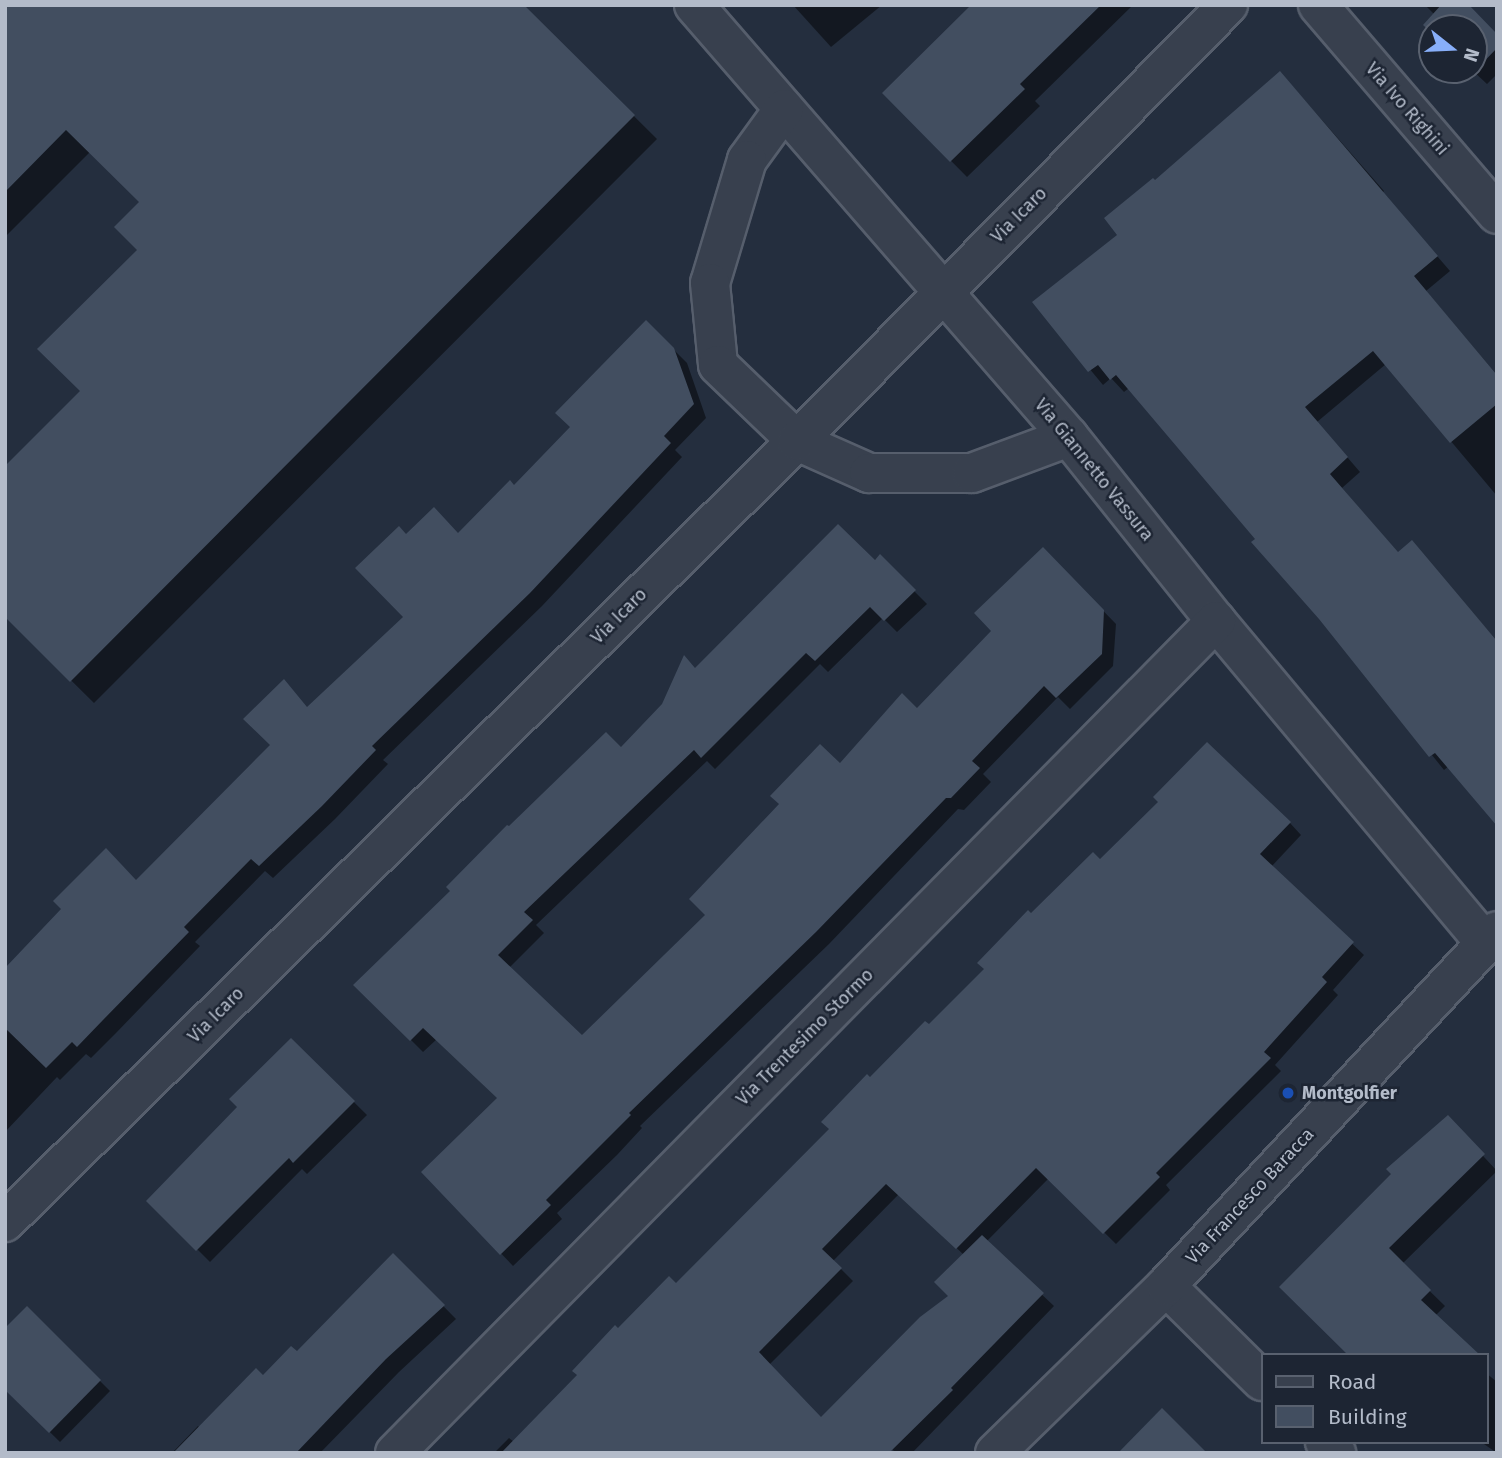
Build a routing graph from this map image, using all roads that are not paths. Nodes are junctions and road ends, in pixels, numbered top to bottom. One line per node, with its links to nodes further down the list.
1 (694, 5): 4 (street, Via Giannetto Vassura)
2 (1228, 5): 6 (street, Via Icaro)
3 (1318, 5): 5 (street, Via Ivo Righini)
4 (784, 109): 6 (street, Via Giannetto Vassura); 8 (street)
5 (1497, 214)
6 (943, 291): 7 (street, Via Giannetto Vassura); 8 (street, Via Icaro)
7 (1069, 437): 8 (street); 9 (street, Via Giannetto Vassura)
8 (797, 441): 11 (street, Via Icaro)
9 (1216, 621): 10 (street, Via Giannetto Vassura); 14 (street, Via Trentesimo Stormo)
10 (1491, 937): 12 (street, Via Francesco Baracca)
11 (5, 1222)
12 (1166, 1286): 13 (street); 15 (street, Via Francesco Baracca)
13 (1260, 1379)
14 (395, 1453)
15 (995, 1453)

